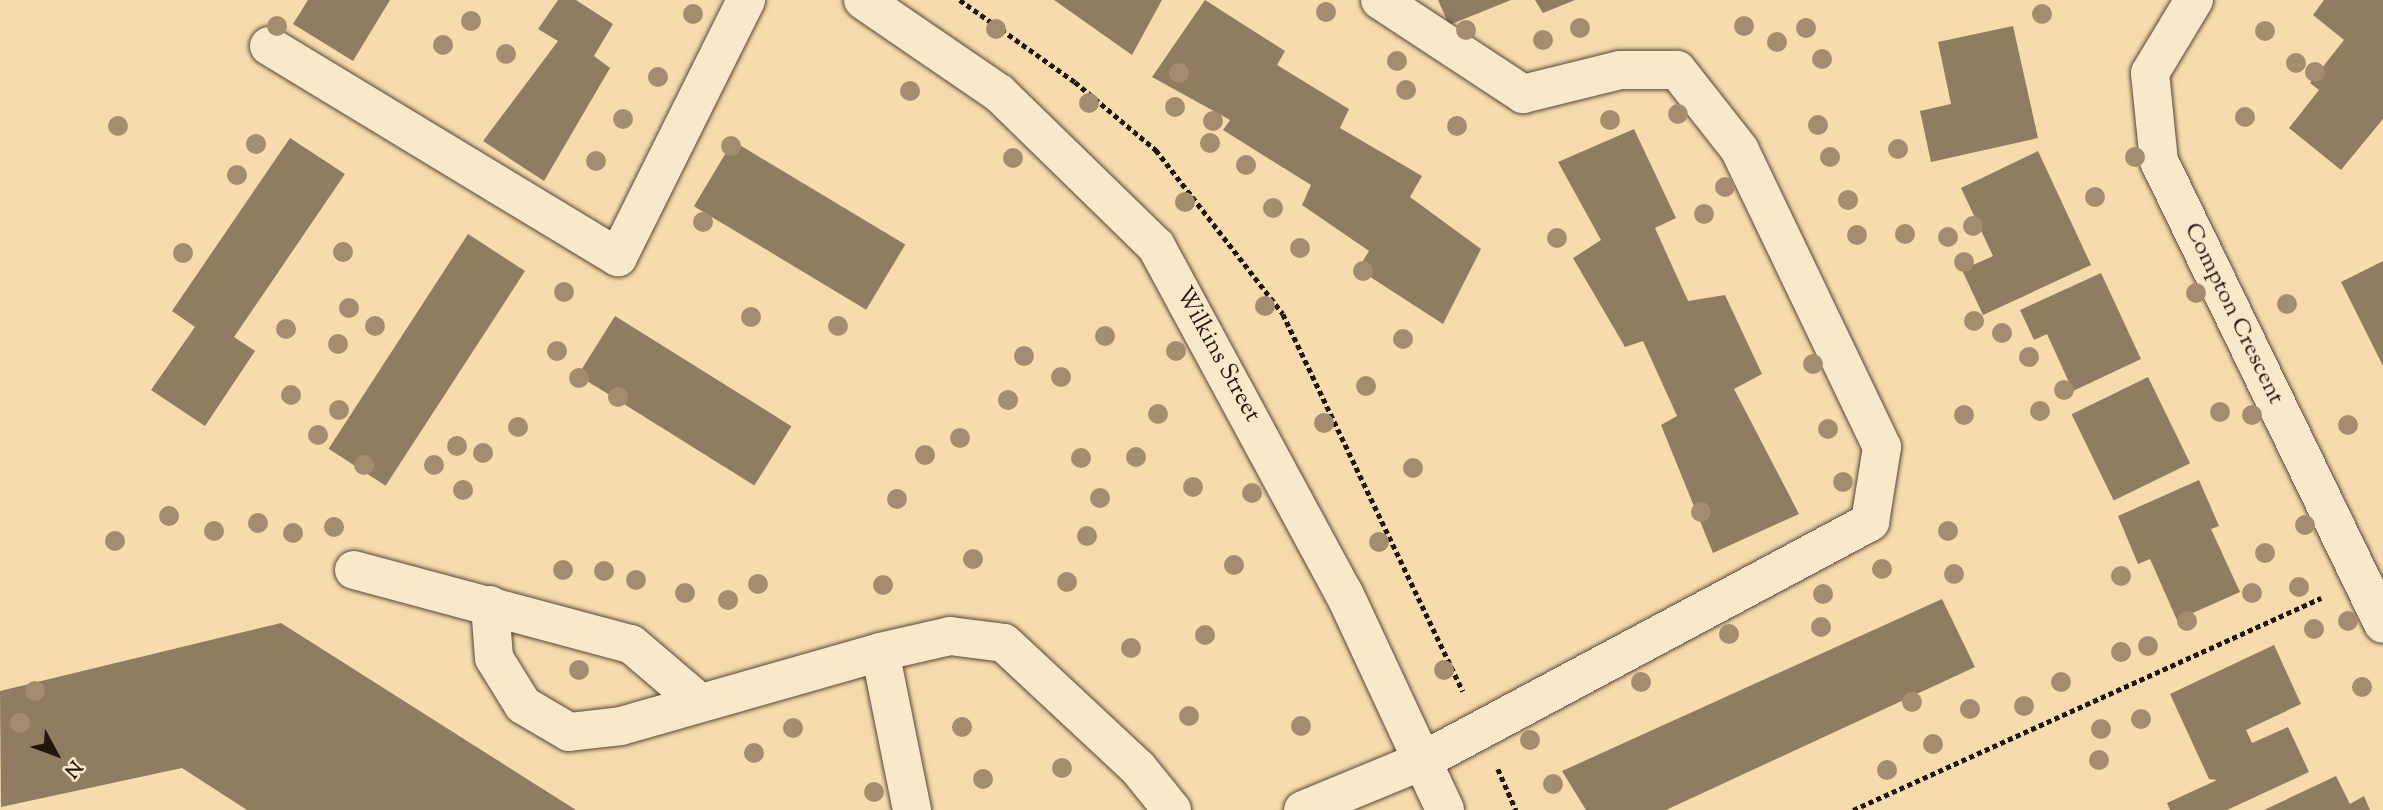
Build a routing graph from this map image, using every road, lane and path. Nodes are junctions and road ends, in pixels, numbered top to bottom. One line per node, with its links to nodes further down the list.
1 (746, 0): 6 (street)
2 (863, 0): 14 (street, Wilkins Street)
3 (960, 0): 13 (path)
4 (1380, 0): 13 (street)
5 (2194, 0): 8 (street, Compton Crescent)
6 (269, 46)
7 (354, 570): 9 (street)
8 (2360, 583): 10 (street, Compton Crescent); 20 (path)
9 (490, 605): 12 (street); 12 (street)
10 (2383, 624)
11 (880, 652): 12 (street); 15 (street); 16 (street)
12 (699, 702)
13 (1479, 730): 14 (street); 19 (path)
14 (1422, 761): 17 (street); 18 (street, Wilkins Street)
15 (912, 810)
16 (1172, 810)
17 (1303, 810)
18 (1445, 810)
19 (1516, 810)
20 (1853, 810)

